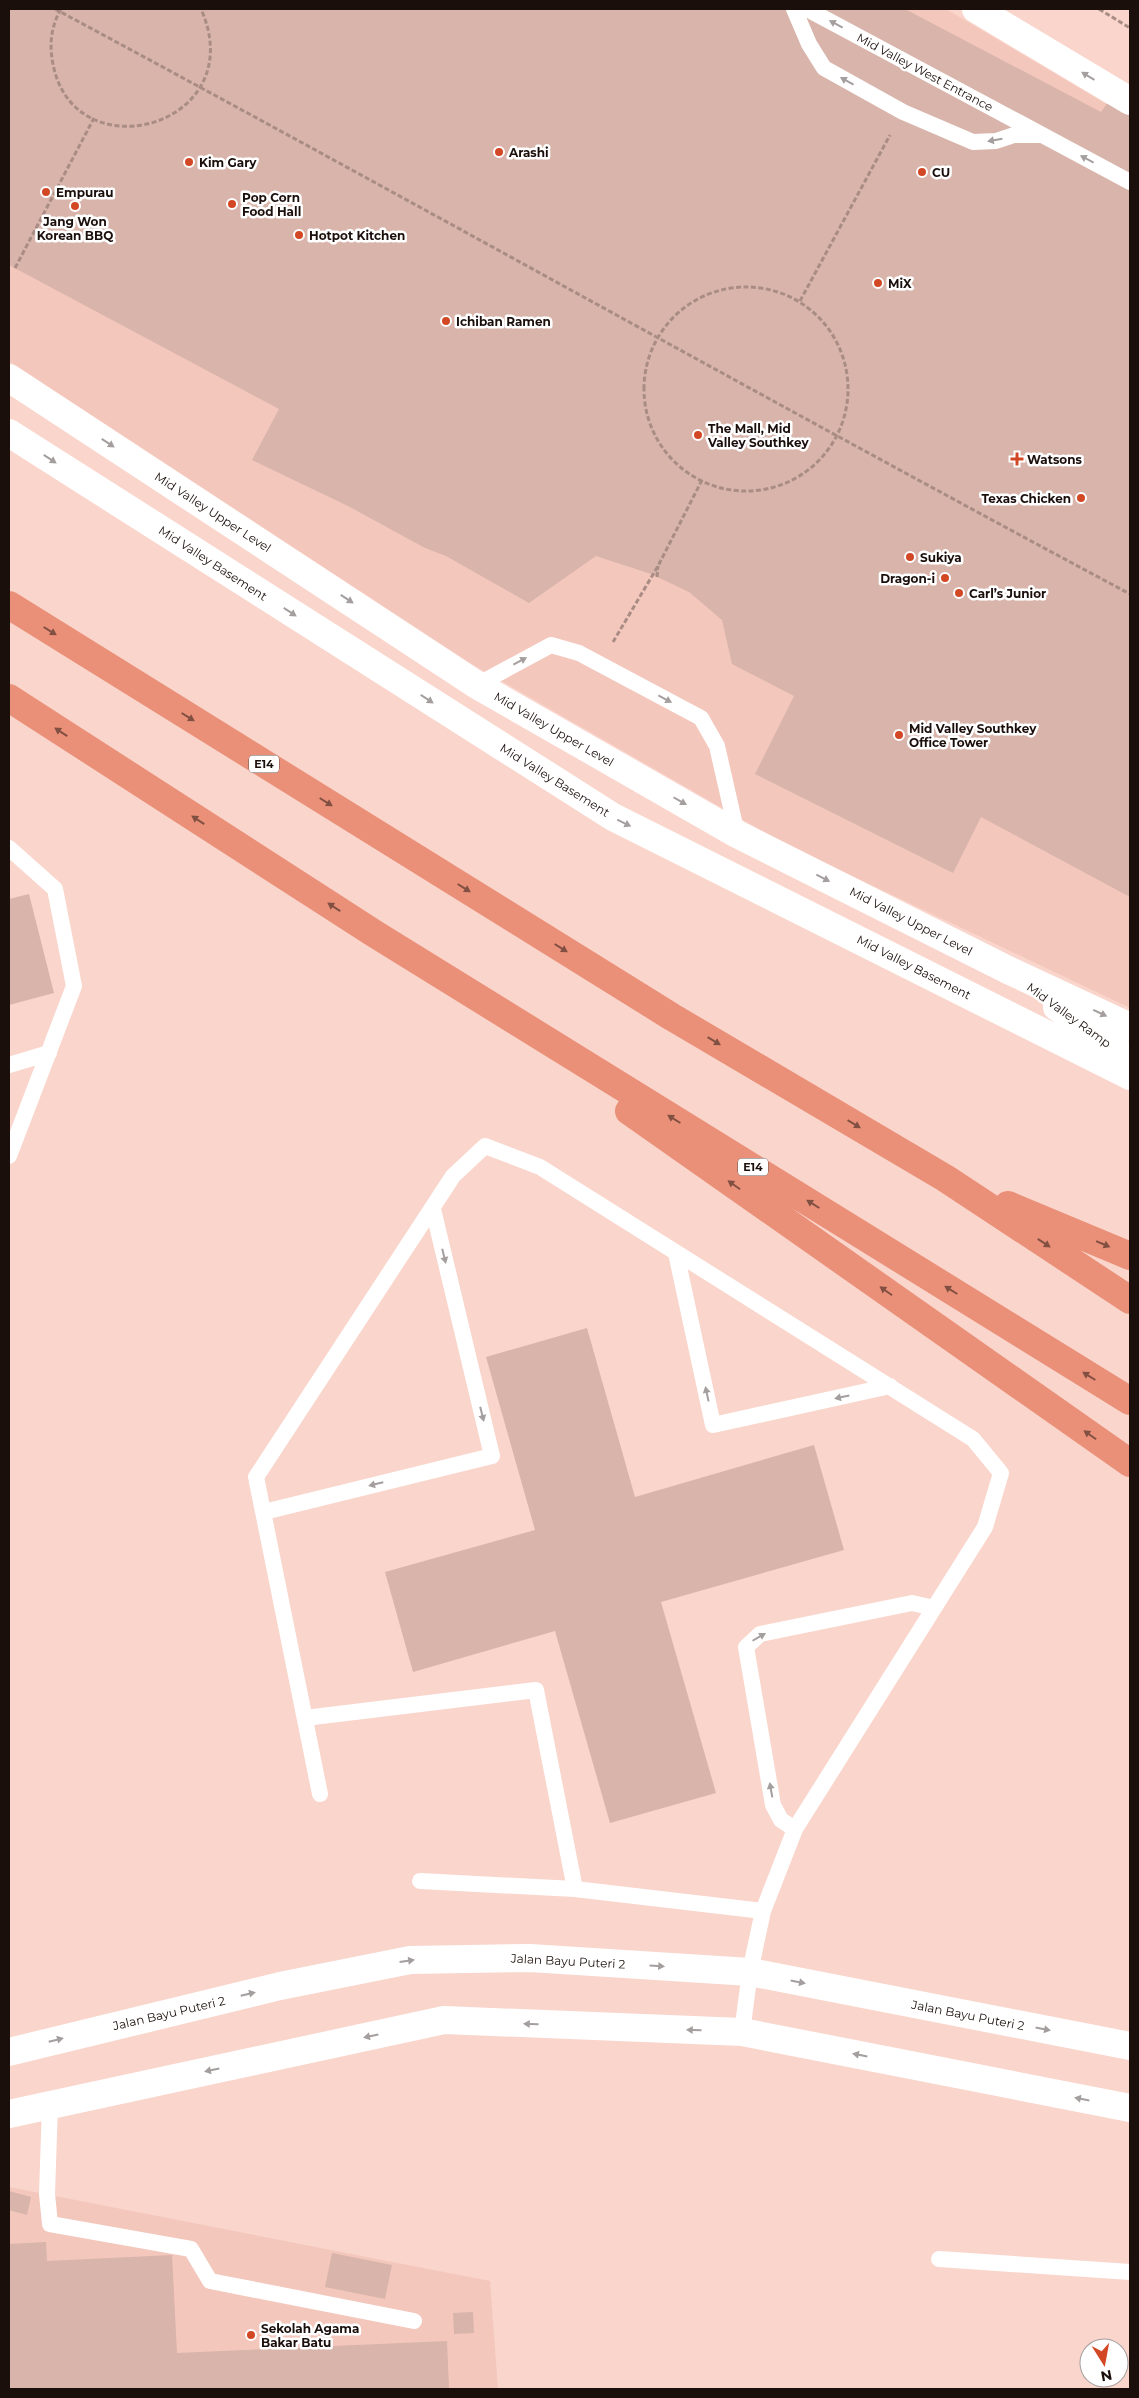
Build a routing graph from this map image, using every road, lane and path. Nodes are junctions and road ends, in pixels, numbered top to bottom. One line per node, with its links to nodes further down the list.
1 (58, 9): 8 (path); 11 (path)
2 (201, 9): 8 (path)
3 (794, 9): 10 (lane, Mid Valley West Entrance, one-way to 3)
4 (807, 9): 12 (lane, Mid Valley West Entrance, one-way to 4)
5 (976, 9): 9 (street, one-way to 5)
6 (1099, 9): 7 (path)
7 (1130, 28)
8 (200, 86): 11 (path); 16 (path)
9 (1130, 101)
10 (903, 112): 12 (lane, Mid Valley West Entrance, one-way to 10); 15 (path)
11 (94, 118): 14 (path)
12 (1043, 136): 13 (lane, Mid Valley West Entrance, one-way to 12)
13 (1130, 182)
14 (15, 268)
15 (800, 301): 16 (path); 19 (path)
16 (658, 336): 19 (path); 20 (path)
17 (9, 378): 26 (street, Mid Valley Upper Level, one-way to 26)
18 (9, 432): 36 (street, Mid Valley Basement, one-way to 36)
19 (837, 437): 20 (path); 23 (path)
20 (702, 480): 21 (path)
21 (658, 566): 22 (path); 25 (path)
22 (657, 577)
23 (1130, 594)
24 (9, 605): 38 (highway, E14, one-way to 38)
25 (601, 665): 26 (lane, one-way to 25); 28 (lane, one-way to 28)
26 (477, 684): 28 (street, Mid Valley Upper Level, one-way to 28)
27 (9, 698): 30 (highway, E14, one-way to 27)
28 (737, 834): 31 (street, Mid Valley Upper Level, one-way to 31)
29 (9, 848): 33 (lane)
30 (376, 934): 44 (highway, E14, one-way to 30); 45 (highway, one-way to 30)
31 (1008, 970): 32 (street, Mid Valley Upper Level, one-way to 32); 34 (street, Mid Valley Ramp)
32 (1130, 1027)
33 (48, 1053): 35 (lane); 37 (lane)
34 (1130, 1060)
35 (9, 1064)
36 (1130, 1076)
37 (9, 1156)
38 (945, 1178): 41 (highway, one-way to 41); 42 (highway, E14, one-way to 42)
39 (433, 1209): 40 (lane); 46 (lane); 46 (lane, one-way to 46)
40 (676, 1253): 43 (lane); 43 (lane, one-way to 40)
41 (1130, 1256)
42 (1130, 1300)
43 (890, 1386): 47 (lane)
44 (1130, 1401)
45 (1130, 1463)
46 (264, 1512): 48 (lane)
47 (934, 1608): 50 (lane); 50 (lane, one-way to 47)
48 (305, 1718): 49 (lane); 52 (lane)
49 (320, 1794)
50 (795, 1829): 53 (lane)
51 (420, 1881): 52 (lane)
52 (575, 1889): 53 (lane)
53 (763, 1910): 54 (lane)
54 (750, 1972): 55 (lane); 56 (street, Jalan Bayu Puteri 2, one-way to 56); 57 (street, Jalan Bayu Puteri 2, one-way to 54)
55 (742, 2032): 58 (street, one-way to 58); 59 (street, one-way to 55)
56 (1130, 2046)
57 (9, 2052)
58 (50, 2105): 60 (street); 63 (lane)
59 (1130, 2108)
60 (9, 2114)
61 (939, 2259): 62 (lane)
62 (1130, 2272)
63 (414, 2321)

